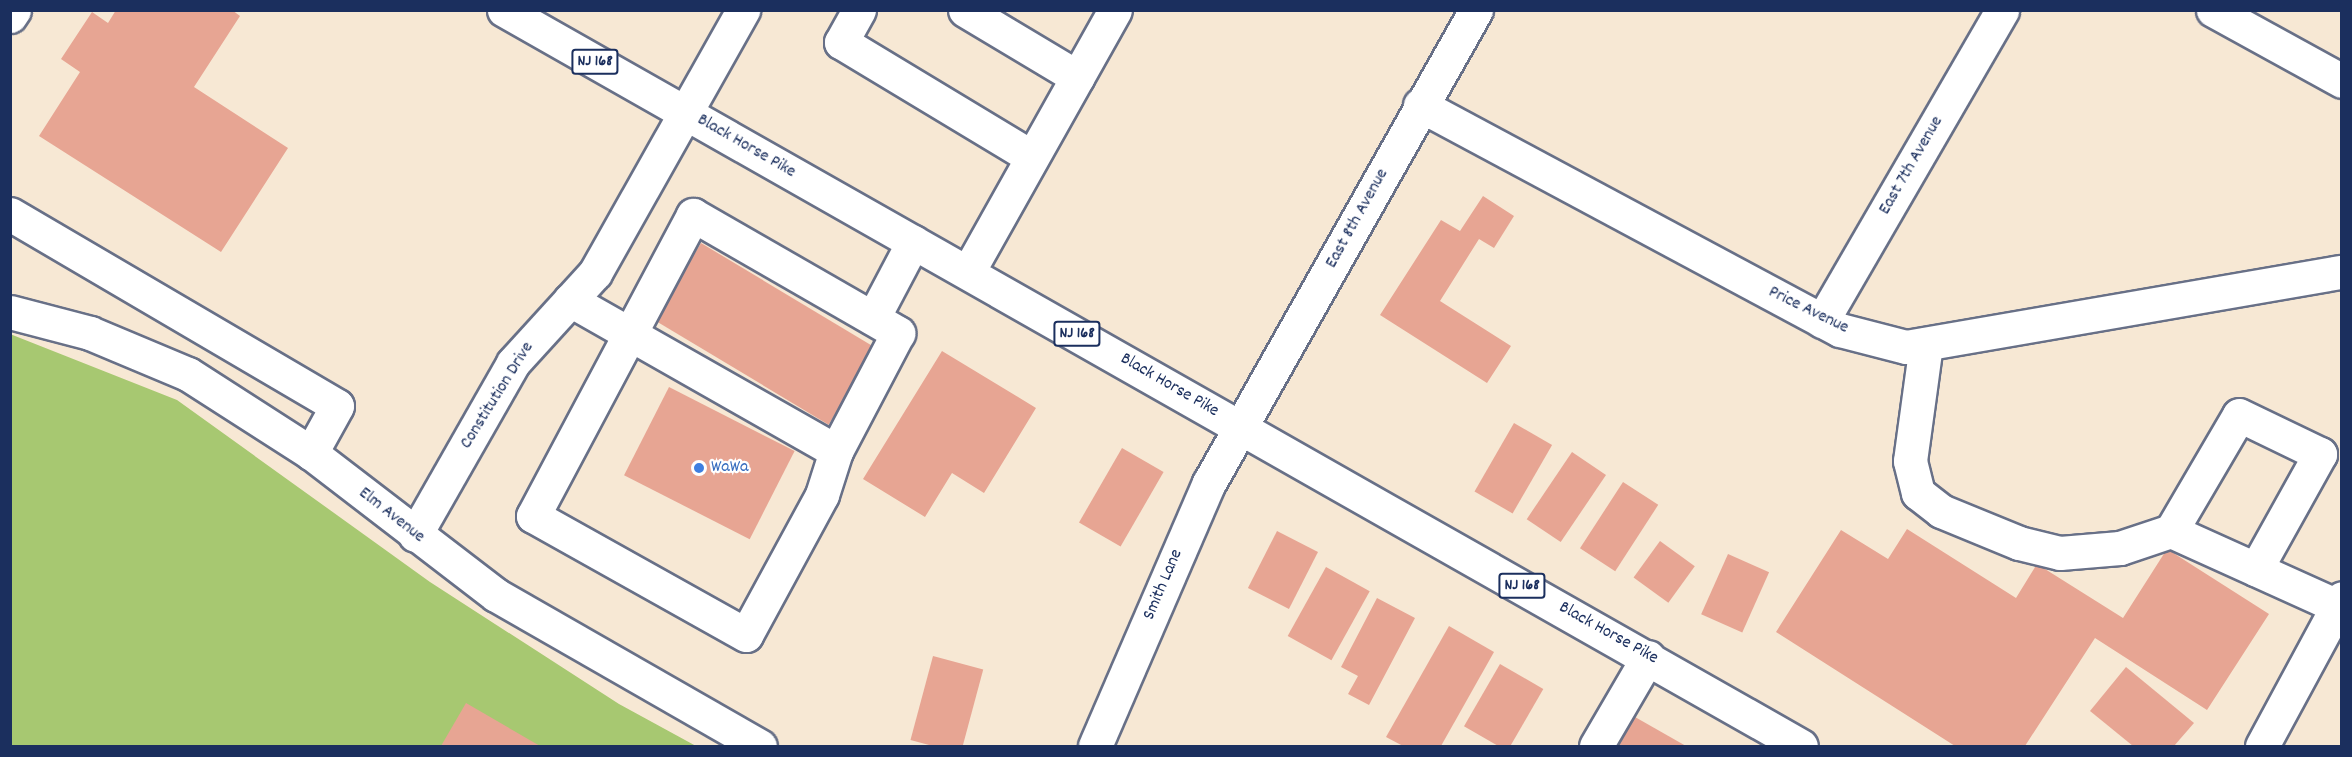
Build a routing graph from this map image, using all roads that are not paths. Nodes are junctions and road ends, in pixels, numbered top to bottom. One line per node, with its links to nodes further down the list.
1 (14, 10): 10 (street)
2 (504, 10): 14 (street, Black Horse Pike / NJ 168)
3 (742, 10): 14 (street, Constitution Drive)
4 (859, 10): 15 (street)
5 (965, 10): 11 (street)
6 (1115, 10): 11 (street)
7 (1476, 10): 13 (street, East 8th Avenue)
8 (2002, 10): 23 (street, East 7th Avenue)
9 (2232, 15): 12 (street)
10 (10, 16)
11 (1077, 76): 15 (street)
12 (2342, 81)
13 (1420, 105): 23 (street, Price Avenue); 26 (street, East 8th Avenue)
14 (686, 113): 17 (street, Black Horse Pike / NJ 168); 20 (street, Constitution Drive)
15 (1030, 156): 18 (street)
16 (10, 214): 28 (street)
17 (913, 242): 18 (street, Black Horse Pike / NJ 168); 22 (street)
18 (968, 272): 26 (street, Black Horse Pike / NJ 168)
19 (2342, 272): 25 (street, Price Avenue)
20 (570, 300): 24 (street); 30 (street, Constitution Drive)
21 (10, 312): 28 (street, Elm Avenue)
22 (873, 318): 24 (street); 27 (street)
23 (1822, 321): 25 (street, Price Avenue)
24 (630, 334): 27 (street); 27 (street)
25 (1926, 344): 29 (street)
26 (1241, 428): 33 (street, Black Horse Pike / NJ 168); 35 (street, Smith Lane)
27 (836, 451)
28 (311, 453): 30 (street, Elm Avenue)
29 (2171, 531): 31 (street); 31 (street)
30 (415, 535): 34 (street, Elm Avenue)
31 (2256, 569): 32 (street)
32 (2339, 602): 38 (street)
33 (1648, 657): 36 (street); 37 (street, Black Horse Pike / NJ 168)
34 (760, 747)
35 (1095, 747)
36 (1596, 747)
37 (1802, 747)
38 (2262, 747)

